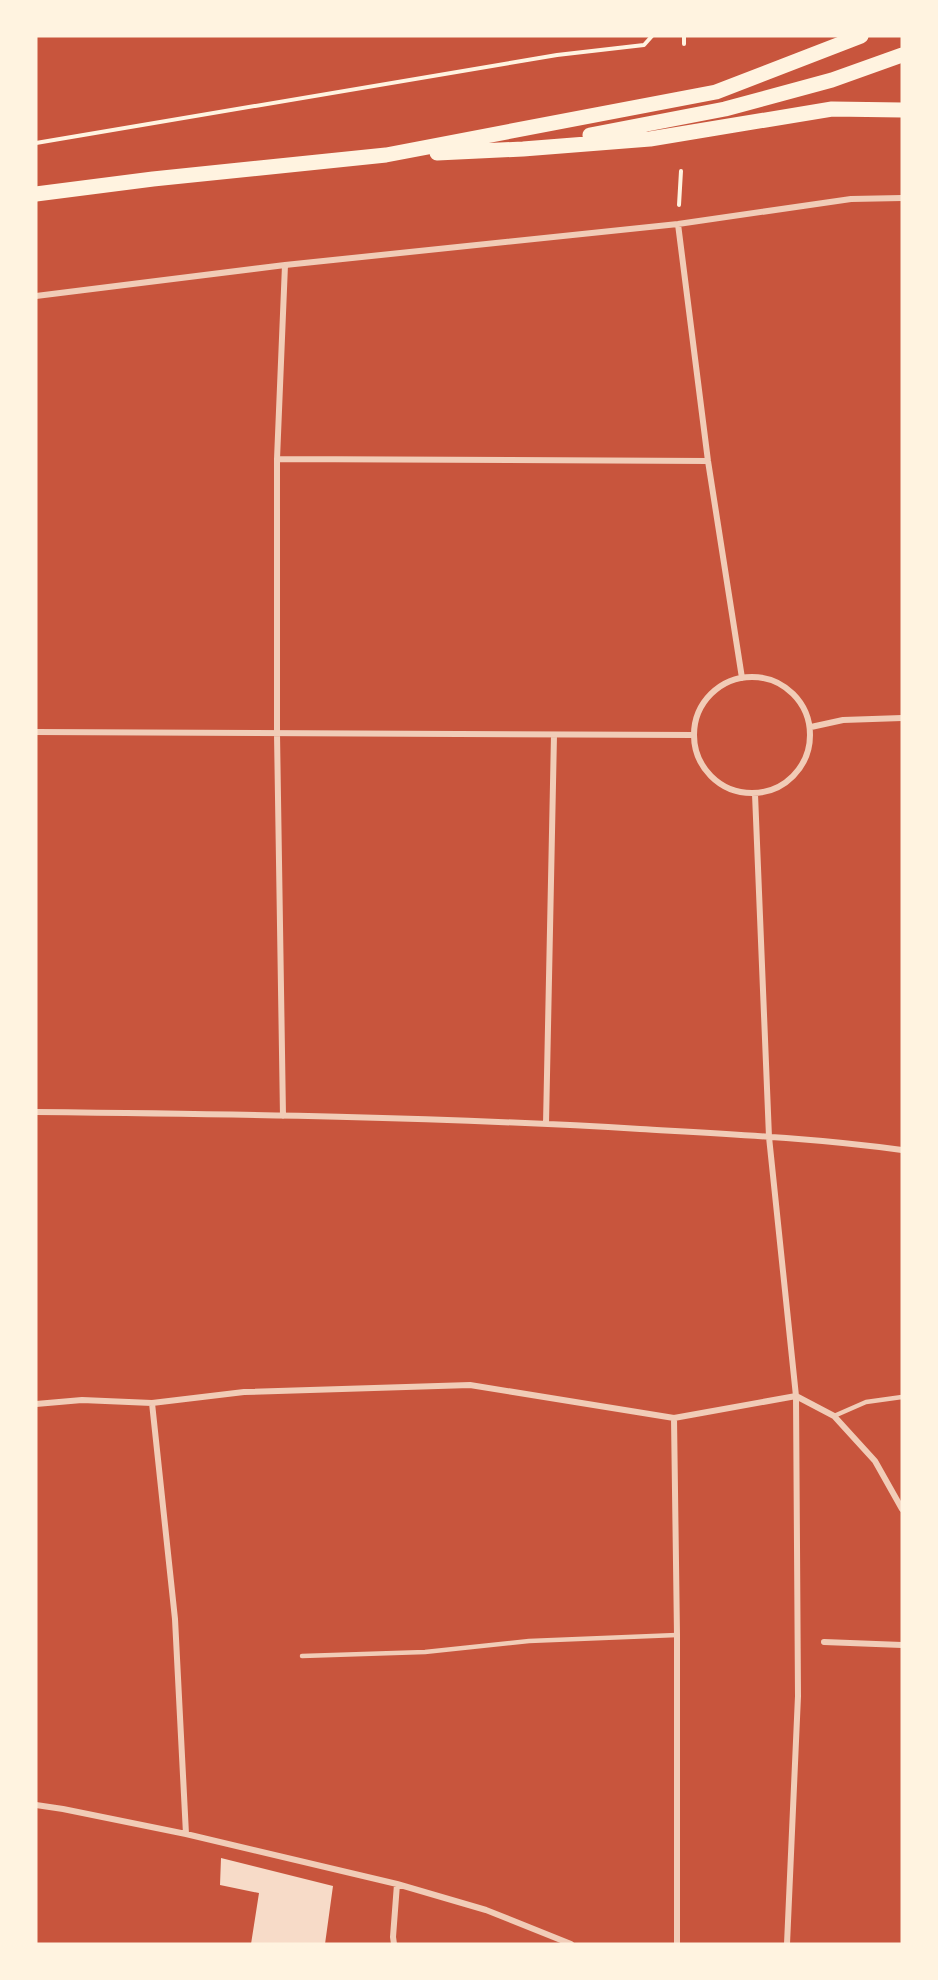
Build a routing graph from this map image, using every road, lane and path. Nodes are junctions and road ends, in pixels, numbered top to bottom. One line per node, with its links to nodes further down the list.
1 (652, 36): 7 (path)
2 (684, 36): 4 (path)
3 (861, 36): 9 (main road)
4 (684, 44)
5 (902, 55): 8 (main road)
6 (902, 110): 8 (main road)
7 (36, 143)
8 (523, 149): 9 (main road)
9 (386, 155): 11 (main road)
10 (681, 171): 13 (path)
11 (36, 194)
12 (902, 198): 13 (street)
13 (678, 224): 14 (street); 17 (street)
14 (285, 265): 15 (street); 16 (street)
15 (36, 296)
16 (277, 459): 17 (street); 22 (street)
17 (708, 461): 18 (street)
18 (742, 678): 20 (street); 24 (street)
19 (902, 718): 20 (street)
20 (811, 727): 25 (street)
21 (36, 732): 22 (street)
22 (277, 734): 23 (street); 27 (street)
23 (555, 735): 24 (street); 28 (street)
24 (694, 735): 25 (street)
25 (755, 794): 29 (street)
26 (36, 1112): 27 (street)
27 (283, 1116): 28 (street)
28 (546, 1124): 29 (street)
29 (769, 1137): 30 (street); 31 (street)
30 (902, 1150)
31 (796, 1396): 35 (street); 36 (street); 48 (street)
32 (902, 1397): 35 (lane)
33 (152, 1403): 34 (street); 36 (street); 43 (street)
34 (36, 1404)
35 (834, 1416): 37 (street)
36 (674, 1418): 38 (street)
37 (902, 1509)
38 (677, 1635): 41 (lane); 47 (street)
39 (824, 1642): 40 (street)
40 (902, 1645)
41 (302, 1656)
42 (36, 1805): 43 (street)
43 (186, 1834): 44 (street)
44 (396, 1884): 45 (street); 46 (street)
45 (394, 1944)
46 (571, 1944)
47 (677, 1944)
48 (787, 1944)

